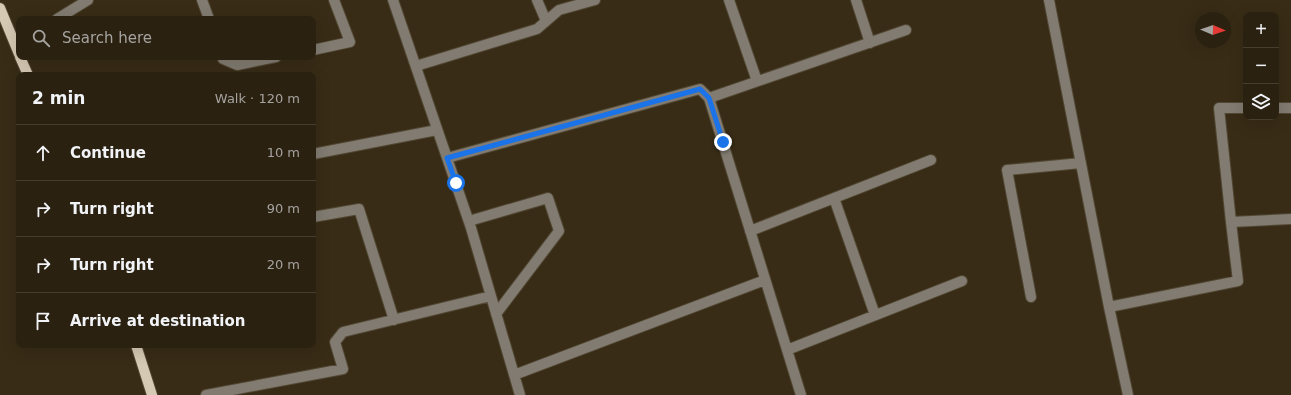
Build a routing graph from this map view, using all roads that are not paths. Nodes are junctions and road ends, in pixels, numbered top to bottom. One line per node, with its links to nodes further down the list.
1 (88, 0): 11 (street)
2 (202, 0): 12 (street)
3 (334, 0): 17 (street)
4 (393, 0): 21 (street)
5 (537, 0): 13 (street)
6 (595, 0): 13 (street)
7 (729, 0): 23 (street)
8 (856, 0): 16 (street)
9 (1049, 0): 32 (street)
10 (0, 8): 15 (main road)
11 (62, 16)
12 (208, 16)
13 (546, 21): 21 (street)
14 (906, 30): 16 (street)
15 (16, 43)
16 (870, 43): 23 (street)
17 (316, 49)
18 (21, 60): 22 (main road)
19 (225, 60): 20 (street)
20 (261, 60)
21 (416, 66): 28 (street)
22 (27, 72)
23 (757, 81): 24 (street)
24 (709, 98): 30 (street); 38 (street)
25 (1243, 108): 37 (street)
26 (1279, 108): 27 (street)
27 (1291, 108)
28 (437, 130): 29 (street); 30 (street)
29 (316, 153)
30 (447, 158): 36 (street)
31 (931, 160): 33 (street)
32 (1081, 163): 42 (street); 43 (street)
33 (834, 198): 38 (street); 45 (street)
34 (316, 216): 46 (street)
35 (1291, 219): 37 (street)
36 (468, 221): 41 (street); 44 (street)
37 (1231, 222): 43 (street)
38 (750, 231): 39 (street)
39 (765, 280): 48 (street); 49 (street)
40 (962, 281): 45 (street)
41 (491, 296): 44 (street); 46 (street)
42 (1031, 297)
43 (1109, 308): 54 (street)
44 (496, 314): 49 (street)
45 (875, 315): 48 (street)
46 (394, 320): 51 (street)
47 (137, 348): 50 (main road)
48 (787, 350): 53 (street)
49 (514, 375): 52 (street)
50 (152, 395)
51 (206, 395)
52 (520, 395)
53 (801, 395)
54 (1128, 395)

